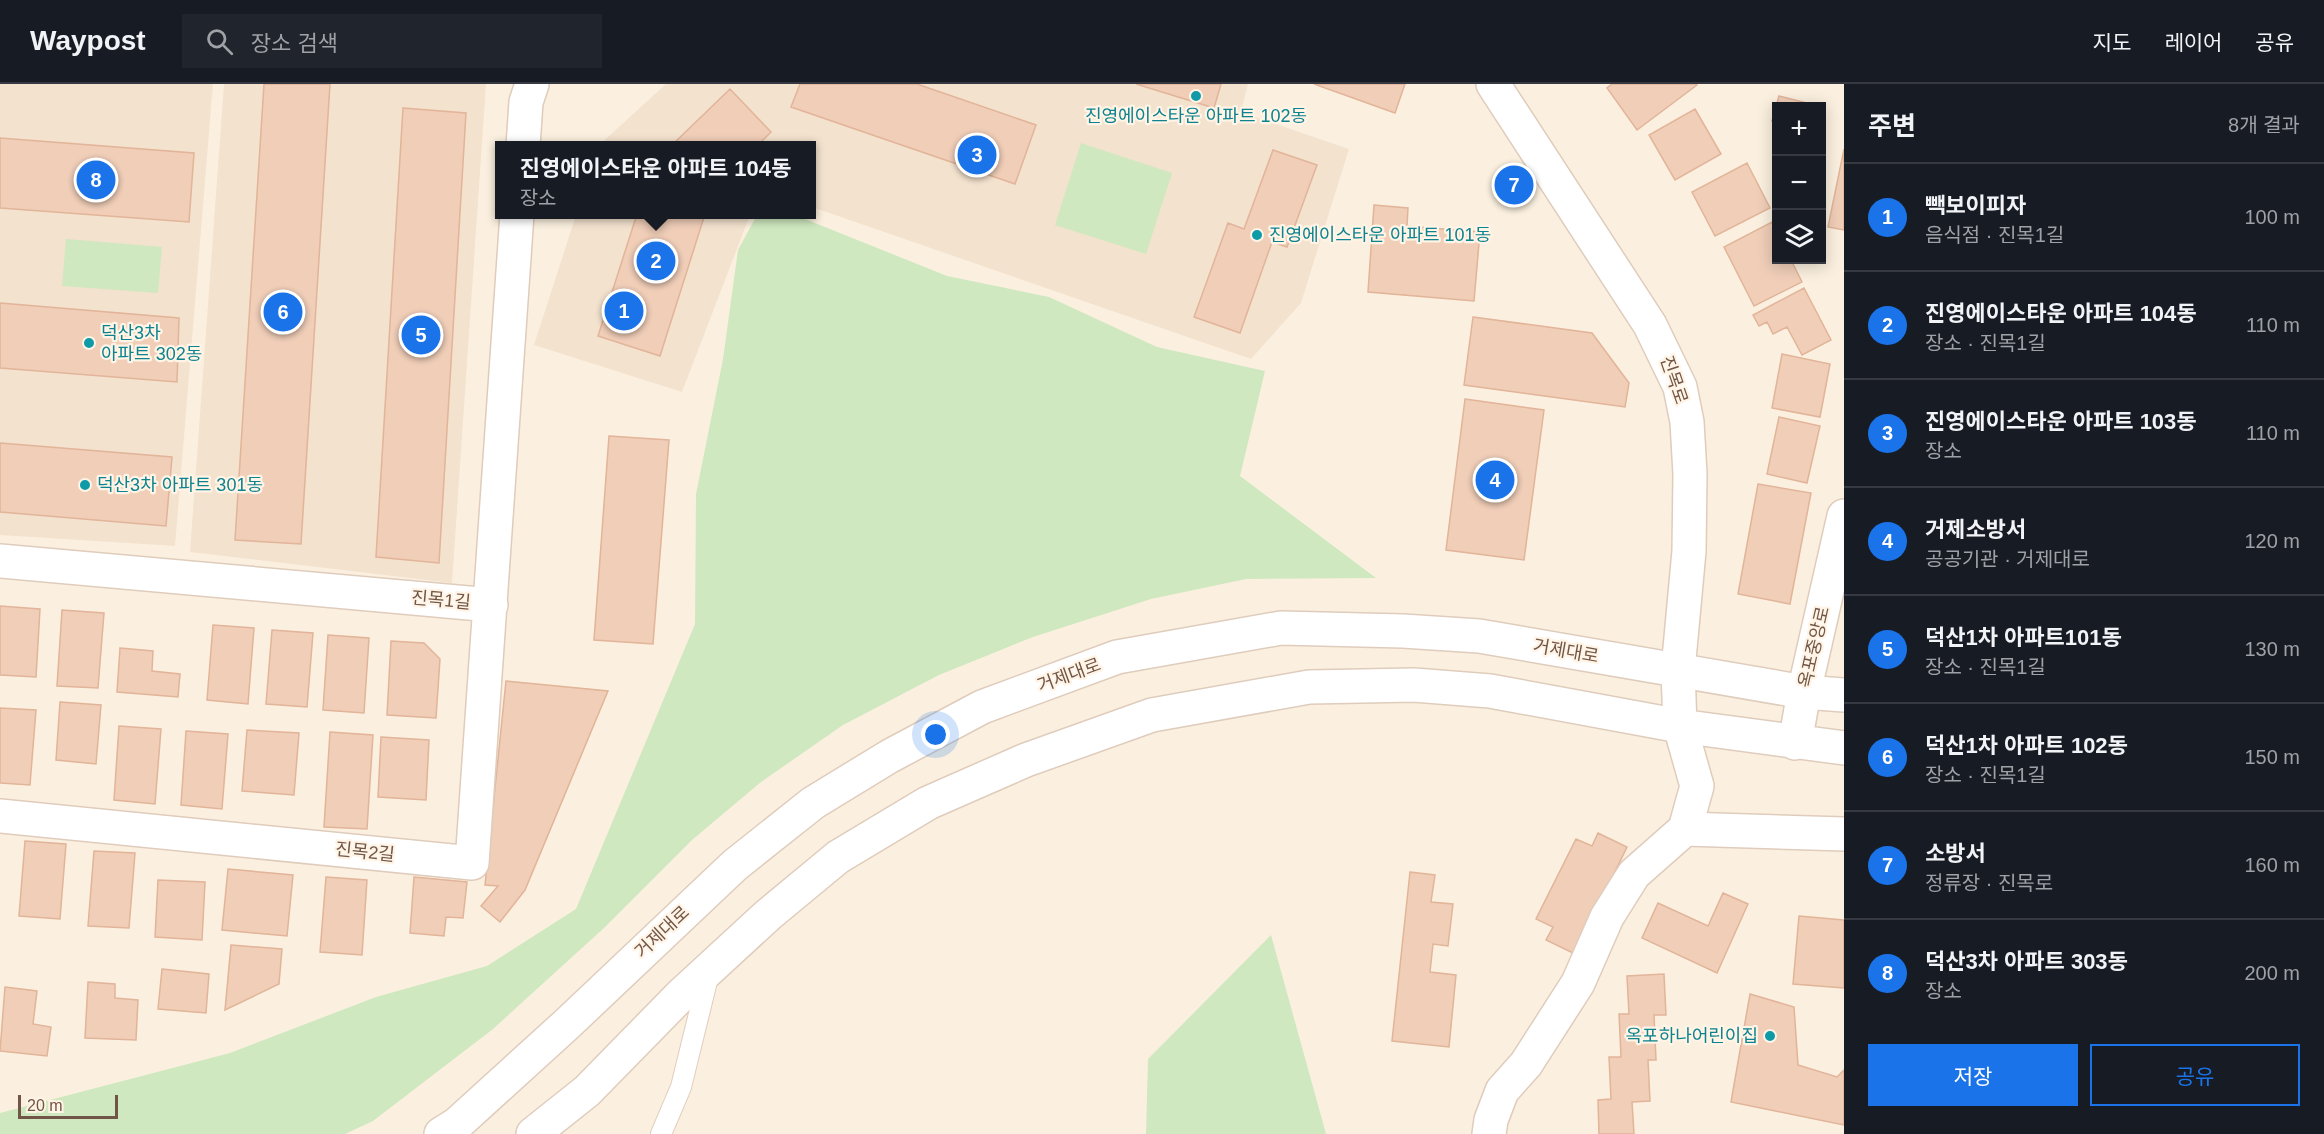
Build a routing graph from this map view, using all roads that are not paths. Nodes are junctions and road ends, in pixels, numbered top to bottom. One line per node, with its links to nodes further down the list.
1 (532, 84): 3 (street)
2 (1493, 84): 8 (street, 진목로)
3 (523, 141)
4 (517, 219): 7 (street, 진목1길)
5 (1844, 516): 9 (street, 옥포중앙로)
6 (0, 561): 7 (street, 진목1길)
7 (491, 605): 14 (street, 진목2길)
8 (1678, 670): 9 (street, 거제대로); 11 (street, 진목로); 18 (street, 거제대로)
9 (1804, 692): 10 (street, 거제대로); 12 (street, 옥포중앙로)
10 (1844, 695)
11 (1680, 726): 12 (street); 15 (street, 진목로); 17 (street)
12 (1795, 743): 13 (street)
13 (1844, 748)
14 (0, 816)
15 (1685, 829): 16 (street); 21 (street)
16 (1844, 834)
17 (710, 968): 19 (street); 20 (lane)
18 (441, 1134)
19 (533, 1134)
20 (661, 1134)
21 (1489, 1134)

